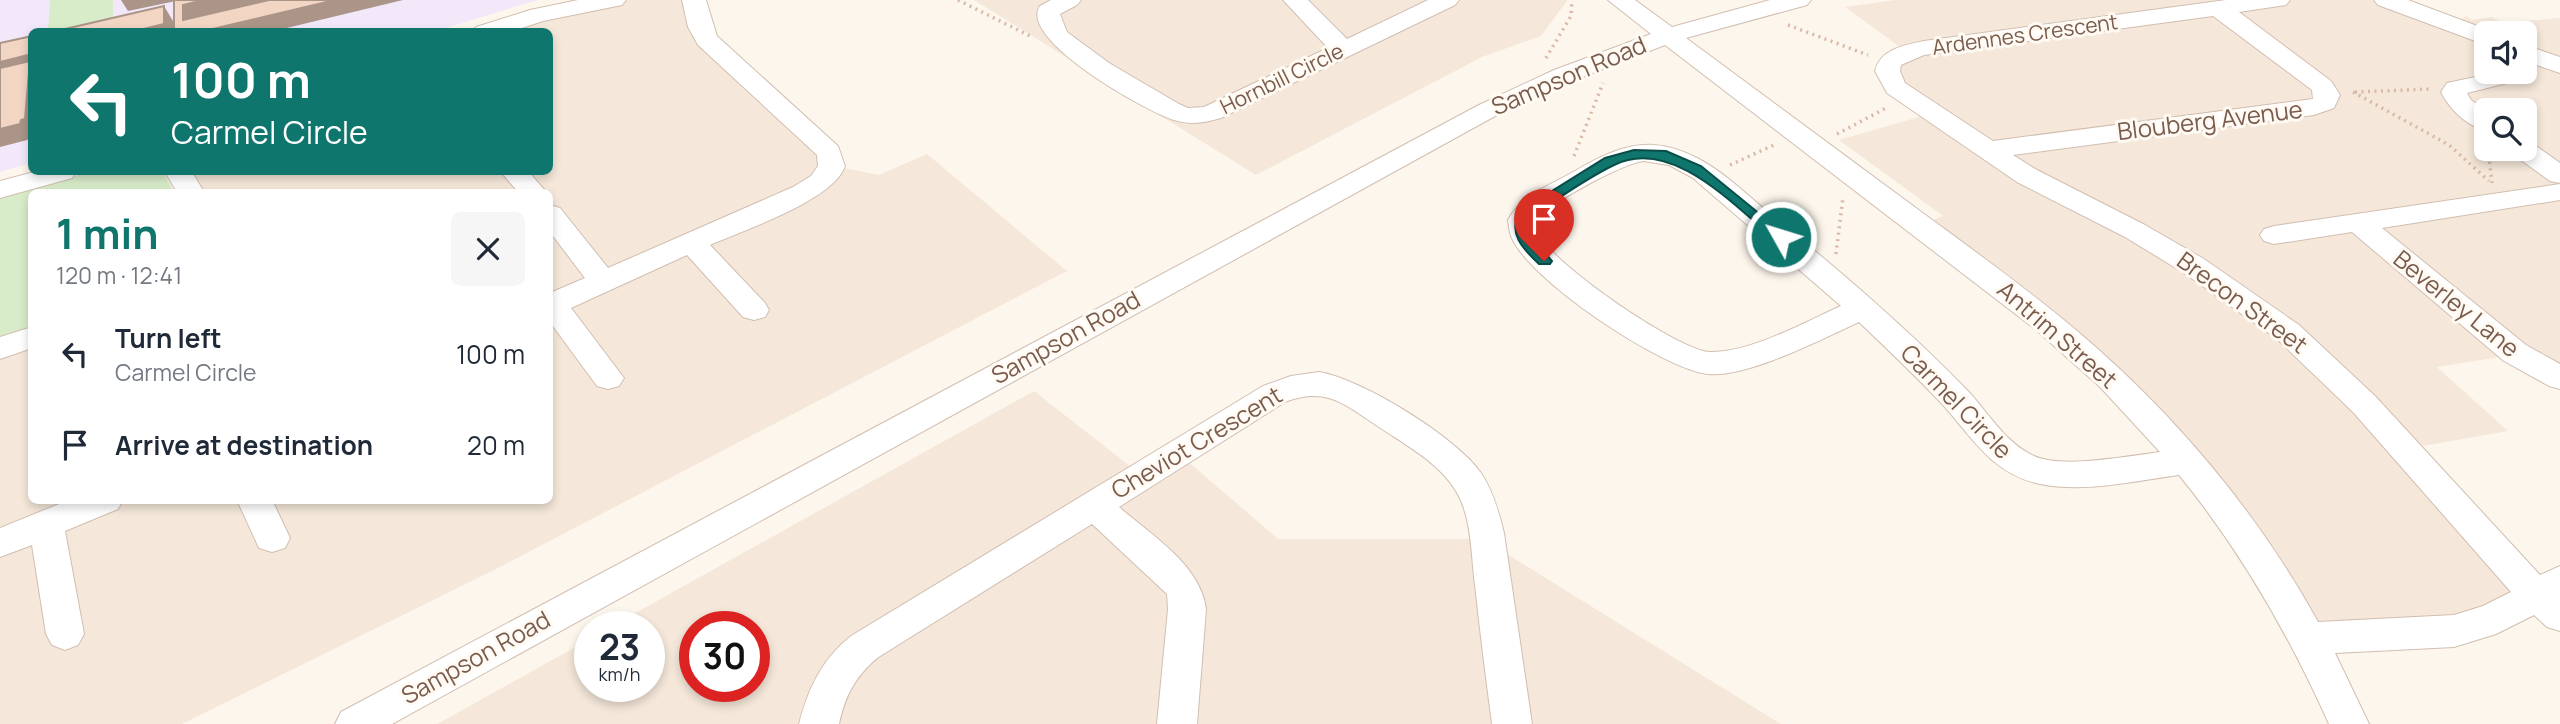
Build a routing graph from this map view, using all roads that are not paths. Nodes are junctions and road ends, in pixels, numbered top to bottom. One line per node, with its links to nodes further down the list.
1 (614, 0): 11 (street)
2 (694, 0): 29 (street)
3 (1069, 0): 14 (street, Hornbill Circle)
4 (1295, 0): 14 (street)
5 (1447, 0): 14 (street, Hornbill Circle)
6 (1620, 0): 13 (street, Antrim Street)
7 (1799, 0): 13 (street, Sampson Road)
8 (2278, 0): 10 (street, Ardennes Crescent)
9 (2394, 1): 12 (street)
10 (2218, 8): 15 (street, Ardennes Crescent); 18 (street, Blouberg Avenue)
11 (497, 28)
12 (2474, 32)
13 (1668, 36): 39 (street, Antrim Street); 49 (street, Sampson Road)
14 (1343, 49)
15 (1893, 60): 18 (street, Brecon Street)
16 (2476, 84): 17 (street)
17 (2474, 113)
18 (1988, 150): 46 (street, Brecon Street)
19 (2537, 159): 22 (street)
20 (52, 175): 24 (street)
21 (518, 175): 23 (street)
22 (2560, 175)
23 (529, 189)
24 (0, 190)
25 (2560, 192): 27 (street, Beverley Lane)
26 (553, 218): 30 (street)
27 (2357, 222): 28 (street, Beverley Lane); 38 (street, Beverley Lane)
28 (2274, 235)
29 (692, 243): 30 (street); 34 (street)
30 (604, 282): 31 (street)
31 (553, 304)
32 (553, 308): 37 (street)
33 (1863, 308): 33 (street, Carmel Circle); 39 (street, Carmel Circle)
34 (754, 310)
35 (28, 338): 36 (street)
36 (0, 348)
37 (608, 378)
38 (2560, 378)
39 (2186, 461): 48 (street, Antrim Street)
40 (95, 504): 43 (street)
41 (256, 504): 44 (street)
42 (1094, 505): 50 (street, Cheviot Crescent); 51 (street); 52 (street, Cheviot Crescent)
43 (46, 525): 45 (street); 47 (street)
44 (272, 538)
45 (0, 543)
46 (2552, 598): 48 (street)
47 (65, 634)
48 (2309, 638): 53 (street, Antrim Street)
49 (355, 724)
50 (819, 724)
51 (1177, 724)
52 (1512, 724)
53 (2349, 724)

